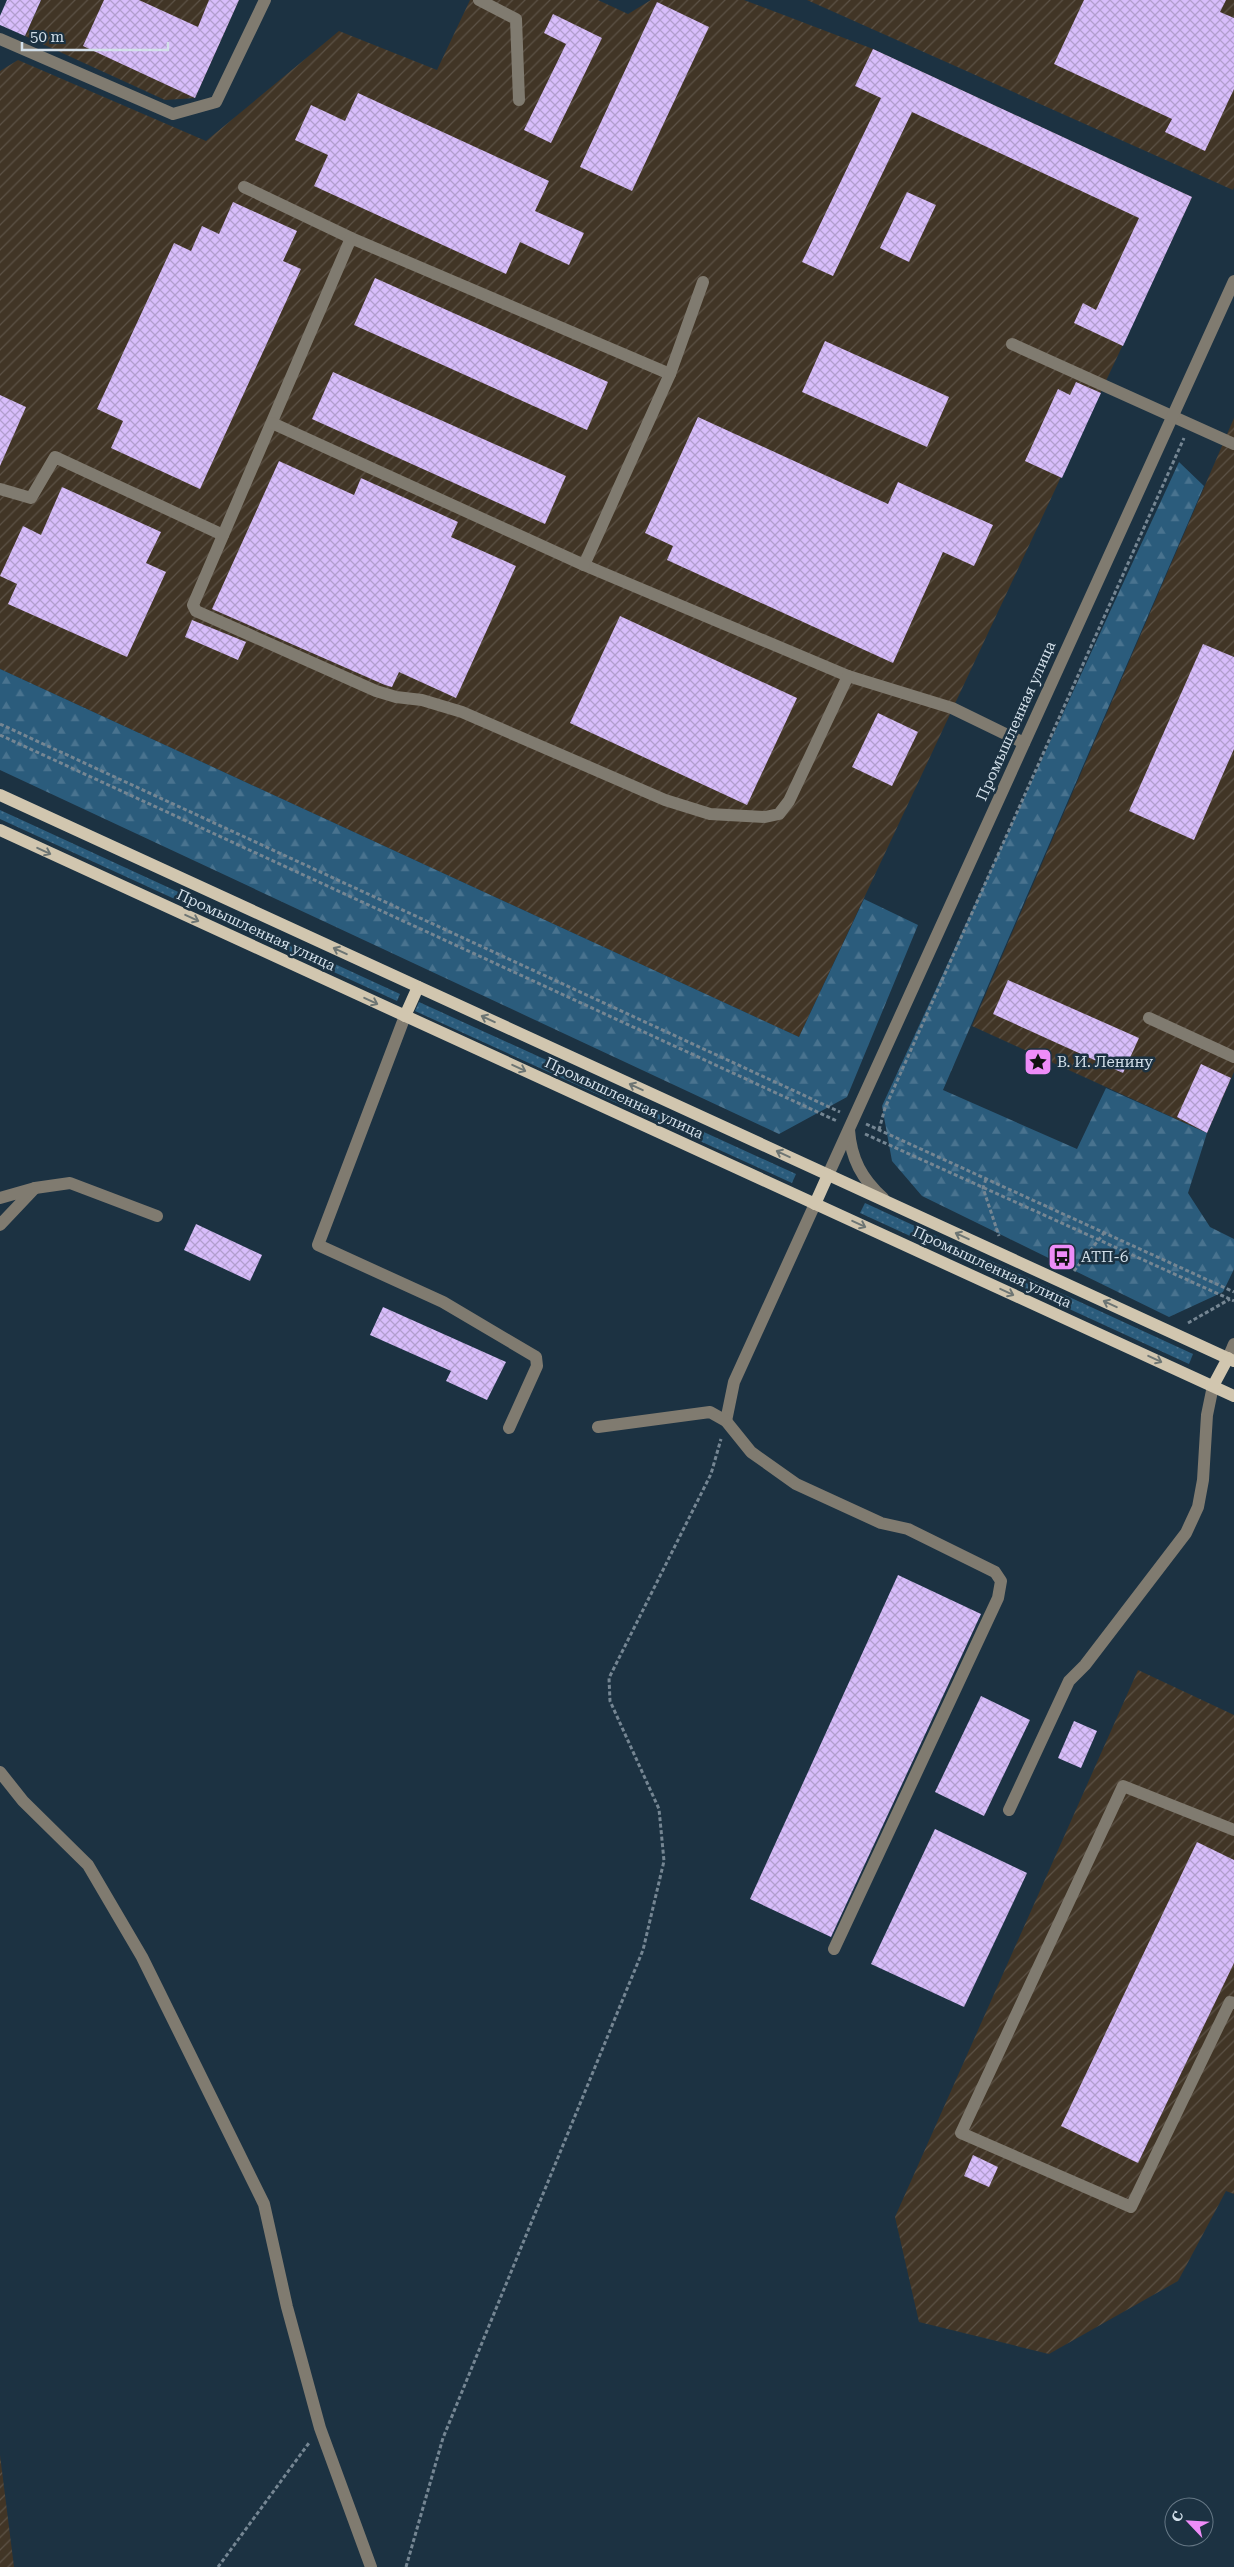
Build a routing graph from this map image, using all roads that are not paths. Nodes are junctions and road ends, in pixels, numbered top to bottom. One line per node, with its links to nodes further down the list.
1 (265, 0): 3 (street)
2 (479, 0): 4 (street)
3 (0, 39)
4 (519, 100)
5 (244, 187): 6 (street)
6 (351, 238): 10 (street); 12 (street)
7 (1234, 281): 11 (street, Промышленная улица)
8 (703, 282): 10 (street)
9 (1012, 344): 11 (street)
10 (670, 374): 16 (street)
11 (1173, 416): 13 (street); 18 (street, Промышленная улица)
12 (272, 423): 15 (street); 16 (street)
13 (1234, 444)
14 (0, 489): 15 (street)
15 (223, 535): 17 (street)
16 (584, 565): 17 (street)
17 (848, 676): 18 (street)
18 (1024, 742): 25 (street, Промышленная улица)
19 (0, 795): 21 (main road, Промышленная улица, one-way to 19)
20 (0, 830): 22 (main road, Промышленная улица, one-way to 22)
21 (418, 987): 22 (main road); 26 (main road, Промышленная улица, one-way to 21)
22 (405, 1016): 30 (main road, Промышленная улица, one-way to 30); 39 (street)
23 (1149, 1018): 24 (street)
24 (1234, 1057)
25 (851, 1123): 26 (street, Промышленная улица); 29 (street)
26 (828, 1175): 29 (main road, Промышленная улица); 30 (main road)
27 (35, 1188): 28 (street); 31 (street); 32 (street)
28 (0, 1198)
29 (887, 1202): 34 (main road, Промышленная улица, one-way to 29)
30 (815, 1204): 35 (main road, Промышленная улица, one-way to 35); 37 (street)
31 (157, 1216)
32 (0, 1225)
33 (1234, 1344): 34 (street)
34 (1231, 1359): 35 (main road)
35 (1213, 1386): 36 (main road, Промышленная улица); 41 (street)
36 (1234, 1396)
37 (726, 1421): 38 (street); 43 (street)
38 (598, 1427)
39 (509, 1428)
40 (0, 1772): 45 (street)
41 (1009, 1810)
42 (1234, 1830): 44 (street)
43 (834, 1949)
44 (1234, 2003)
45 (370, 2567)

